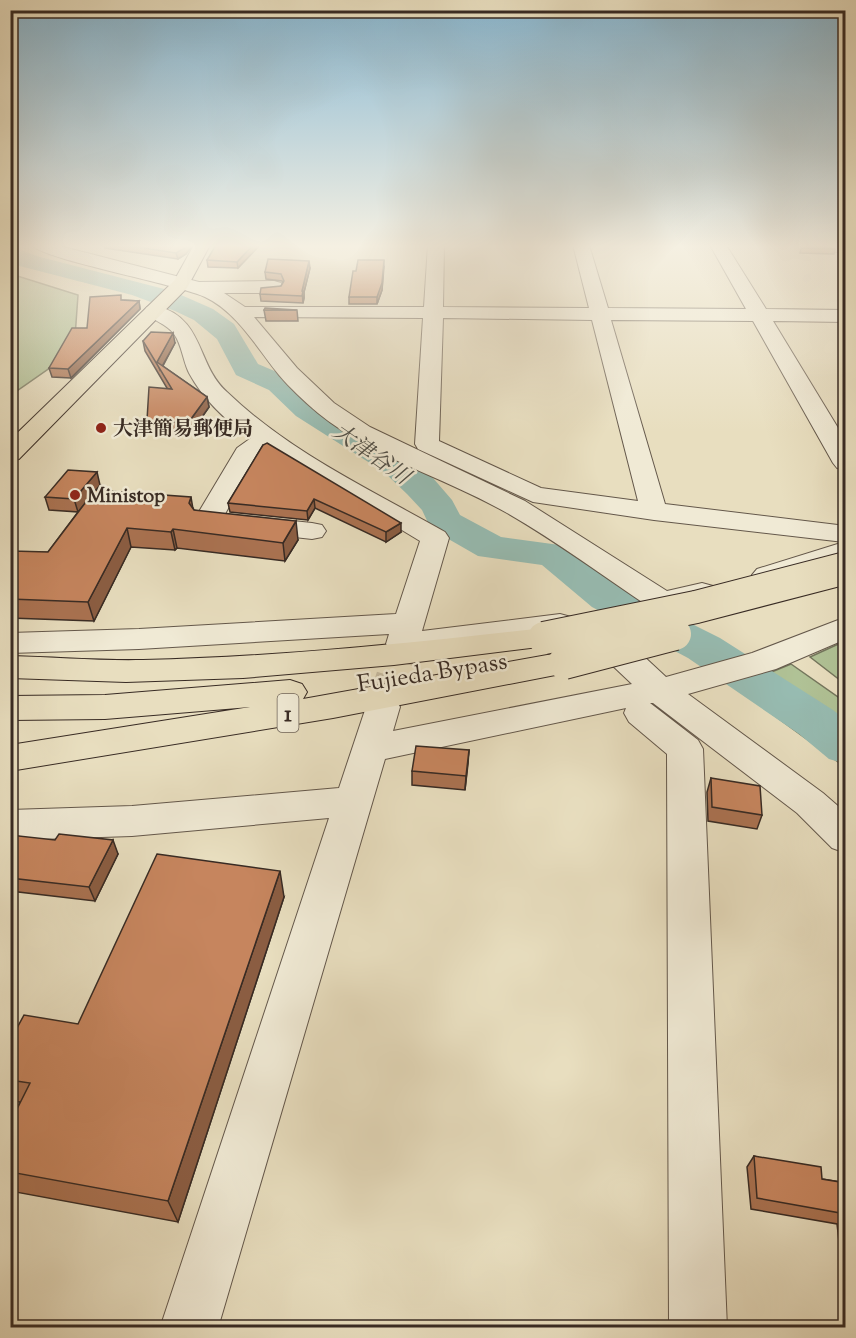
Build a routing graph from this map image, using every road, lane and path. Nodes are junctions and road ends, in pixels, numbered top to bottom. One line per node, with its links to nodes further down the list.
1 (158, 307): 6 (main road)
2 (234, 307): 7 (street)
3 (433, 307): 8 (street)
4 (597, 307): 9 (street)
5 (755, 307): 10 (street)
6 (155, 310): 12 (street); 13 (main road)
7 (239, 310): 8 (street); 18 (street)
8 (433, 311): 9 (street); 15 (street)
9 (599, 313): 10 (street); 15 (street)
10 (759, 315): 11 (street); 14 (street)
11 (846, 316)
12 (267, 438): 16 (street); 20 (street)
13 (10, 454)
14 (846, 463)
15 (654, 512): 17 (street)
16 (312, 531)
17 (846, 534)
18 (846, 550)
19 (843, 576): 23 (main road, 1, bridge)
20 (408, 623): 22 (street); 25 (street)
21 (846, 627): 25 (street)
22 (10, 643)
23 (556, 651): 24 (main road, 1); 26 (main road, Fujieda Bypass / 1); 27 (main road, 1)
24 (10, 667)
25 (656, 697): 28 (street); 30 (street); 32 (street)
26 (10, 708)
27 (10, 758)
28 (353, 801): 29 (street); 31 (street)
29 (10, 825)
30 (846, 837)
31 (189, 1328)
32 (698, 1328)

